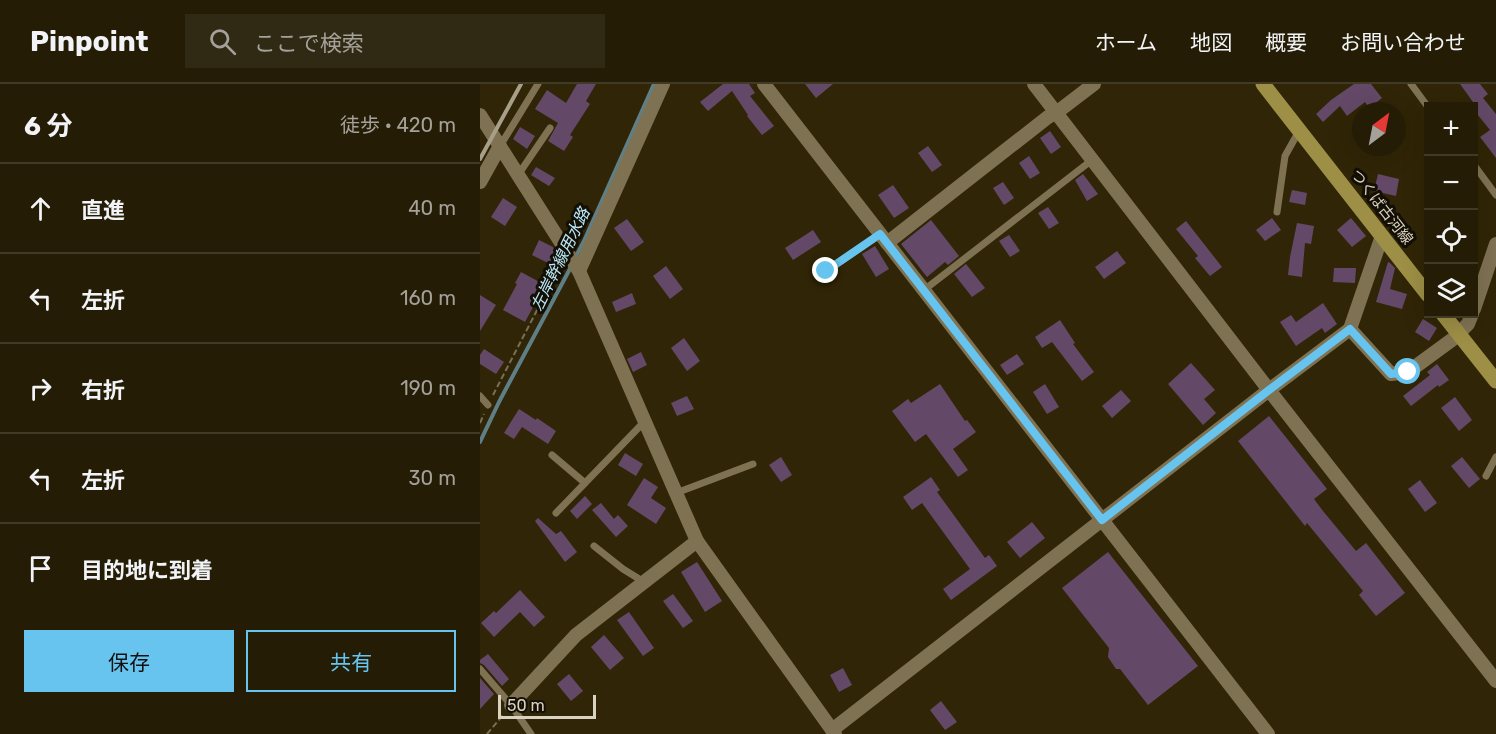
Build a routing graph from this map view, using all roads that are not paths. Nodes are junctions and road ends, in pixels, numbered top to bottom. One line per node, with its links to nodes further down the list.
1 (538, 84): 13 (lane)
2 (663, 84): 23 (street)
3 (764, 84): 21 (street)
4 (1034, 84): 9 (street)
5 (1094, 84): 9 (street)
6 (1263, 84): 12 (main road, つくば古河線)
7 (1411, 84): 8 (lane)
8 (1424, 102)
9 (1056, 113): 14 (street); 21 (street)
10 (480, 117): 13 (street)
11 (550, 128): 16 (lane)
12 (1299, 131): 19 (lane); 20 (main road, つくば古河線)
13 (500, 146): 16 (street); 17 (street)
14 (1092, 160): 25 (lane); 33 (street)
15 (1478, 172): 18 (lane)
16 (518, 175): 23 (street)
17 (480, 182)
18 (1496, 195)
19 (1277, 212)
20 (1382, 236): 26 (main road, つくば古河線); 30 (street)
21 (884, 238): 24 (lane); 25 (street)
22 (1496, 244): 27 (street)
23 (579, 271): 36 (street)
24 (826, 271)
25 (924, 290): 44 (street)
26 (1424, 291)
27 (1478, 295)
28 (1446, 318): 31 (main road)
29 (1470, 318): 31 (street)
30 (1350, 329): 31 (street); 33 (street)
31 (1459, 334): 32 (main road)
32 (1496, 381)
33 (1269, 390): 44 (street); 49 (street)
34 (480, 396): 35 (lane)
35 (488, 405)
36 (645, 421): 41 (lane); 42 (street)
37 (552, 455): 41 (lane)
38 (1496, 457): 40 (lane)
39 (753, 464): 42 (lane)
40 (1486, 476)
41 (585, 483): 43 (lane)
42 (676, 493): 45 (street)
43 (556, 513)
44 (1102, 520): 51 (street); 53 (street)
45 (697, 541): 47 (street); 51 (street)
46 (594, 546): 47 (lane)
47 (644, 582): 50 (street)
48 (480, 669): 50 (lane)
49 (1496, 681)
50 (511, 705): 52 (lane)
51 (833, 732)
52 (531, 734)
53 (1268, 734)

